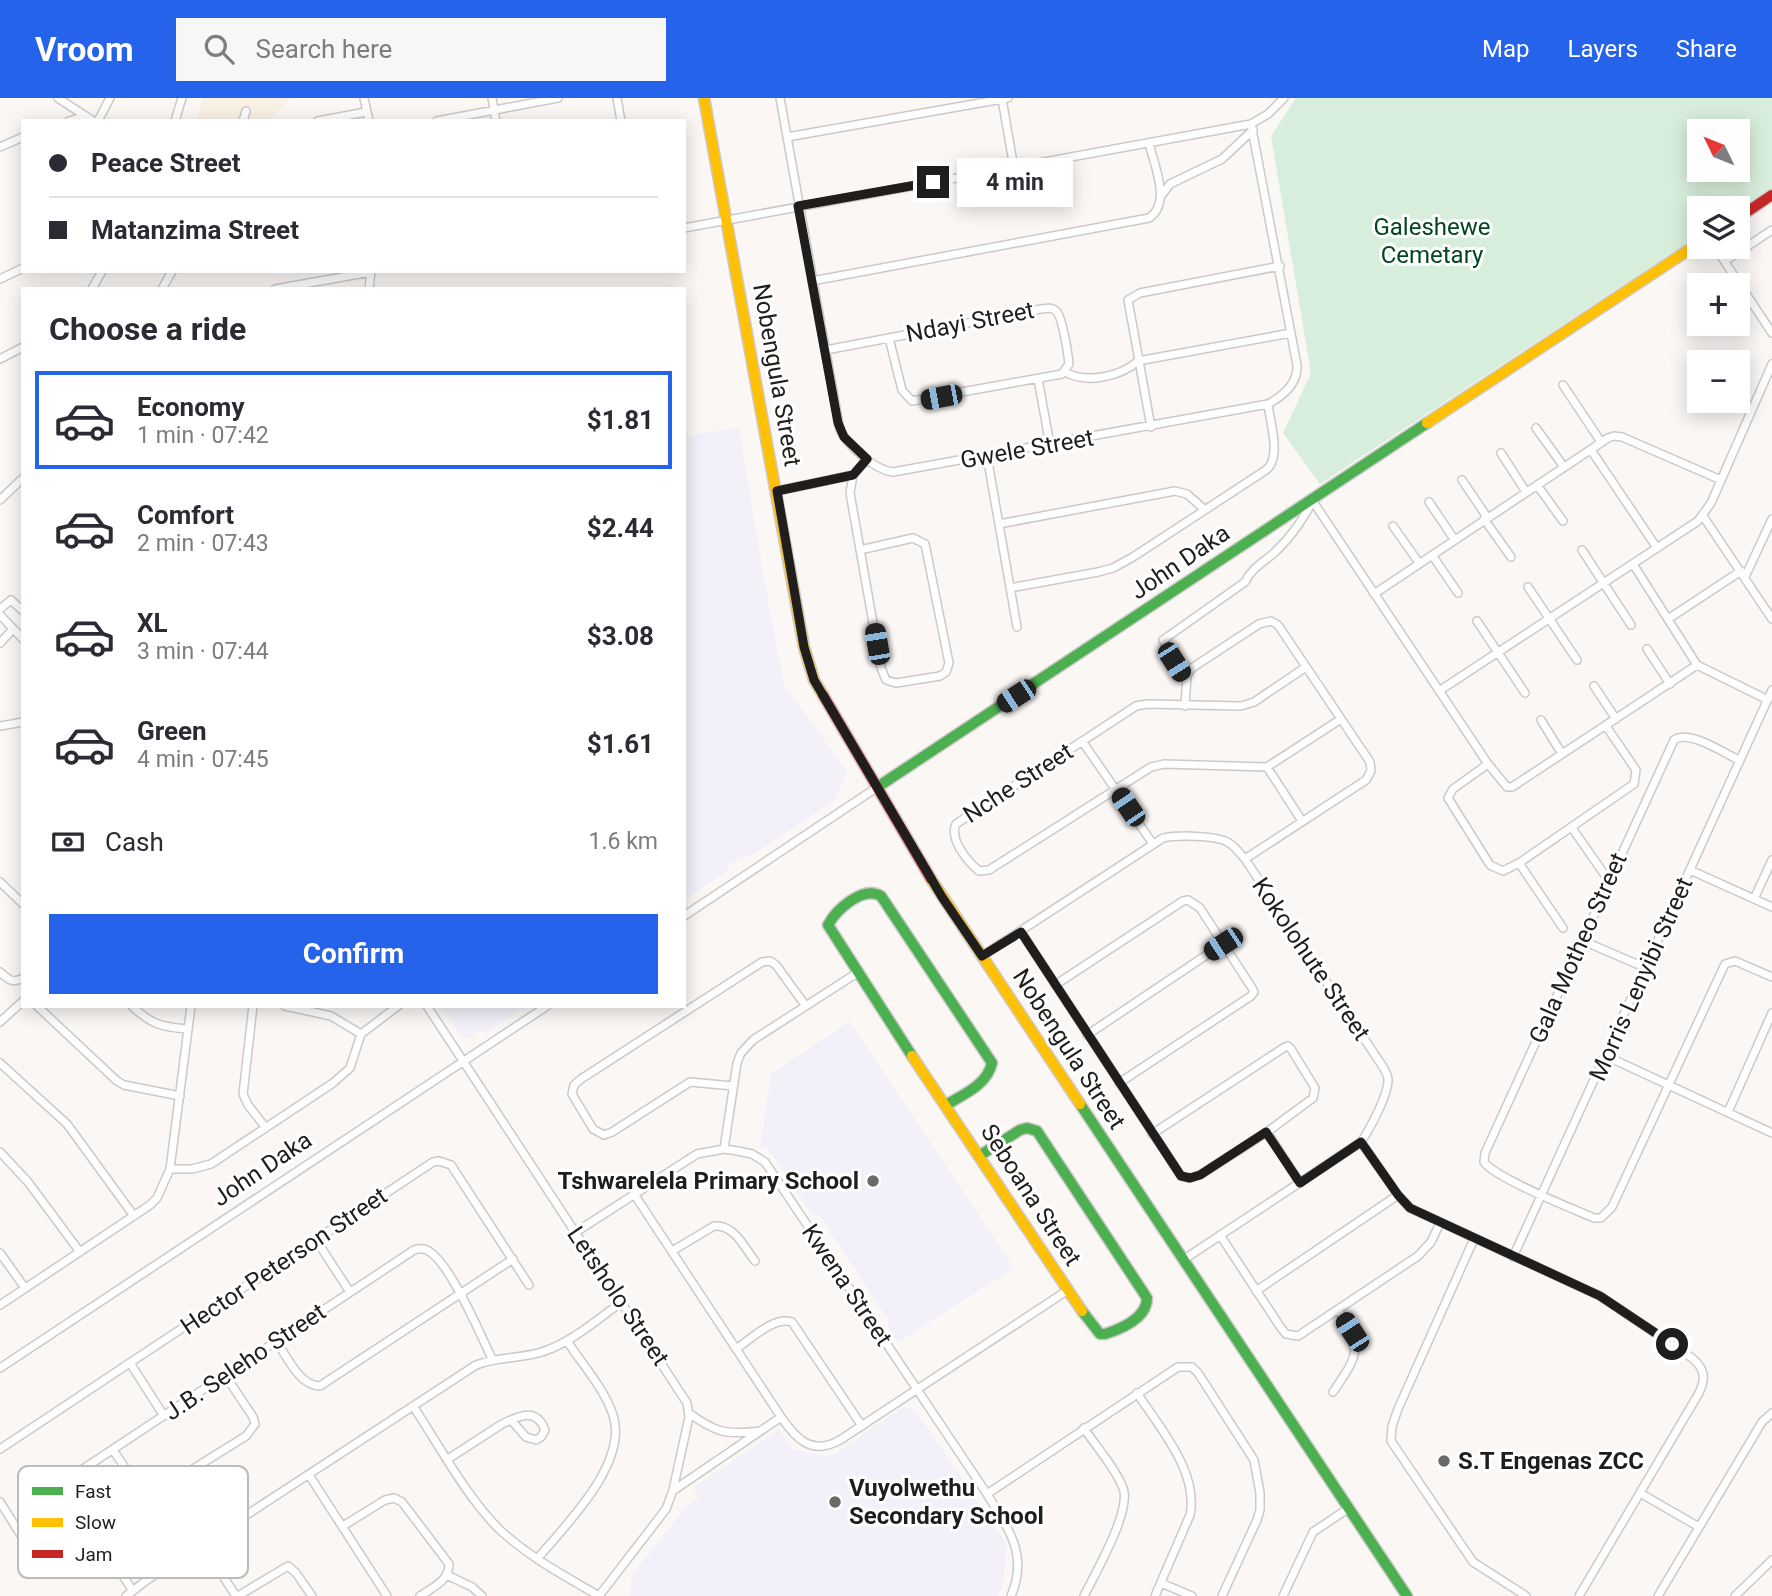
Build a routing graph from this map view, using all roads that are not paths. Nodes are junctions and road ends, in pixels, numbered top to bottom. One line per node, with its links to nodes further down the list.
1 (58, 98): 15 (street)
2 (110, 98): 16 (street)
3 (182, 98): 17 (street)
4 (364, 98): 14 (street)
5 (492, 98): 12 (street)
6 (556, 98): 12 (street)
7 (617, 98): 23 (street)
8 (705, 98): 34 (street, Nobengula Street)
9 (780, 98): 25 (street, Gwele Street)
10 (1284, 98): 24 (street)
11 (1002, 99): 25 (street); 29 (street)
12 (494, 110): 21 (street); 22 (street)
13 (246, 111): 18 (street)
14 (366, 112): 19 (street); 20 (street)
15 (89, 118)
16 (99, 119)
17 (176, 119)
18 (244, 119)
19 (329, 119)
20 (368, 119)
21 (447, 119)
22 (496, 119)
23 (621, 119)
24 (1252, 127): 27 (street); 31 (street); 39 (street)
25 (787, 137): 32 (street, Gwele Street)
26 (19, 139): 28 (street)
27 (1149, 143): 29 (street); 31 (street)
28 (0, 146)
29 (1014, 168): 32 (street)
30 (1772, 195): 33 (street)
31 (1161, 196): 43 (street)
32 (798, 206): 34 (street); 43 (street, Gwele Street)
33 (1750, 210)
34 (727, 219): 35 (street); 71 (street, Nobengula Street)
35 (686, 228)
36 (1772, 230): 38 (street)
37 (1687, 251): 74 (street, John Daka)
38 (1725, 261): 46 (street)
39 (1280, 266): 45 (street); 51 (street)
40 (21, 269): 42 (street)
41 (360, 273): 44 (street)
42 (0, 279)
43 (812, 281): 49 (street, Gwele Street)
44 (286, 287)
45 (1291, 333): 51 (street); 56 (street)
46 (1772, 333)
47 (889, 338): 49 (street, Ndayi Street); 53 (street, Ndayi Street); 54 (street, Ndayi Street)
48 (21, 348): 50 (street)
49 (826, 350): 64 (street, Gwele Street)
50 (0, 359)
51 (1138, 361): 53 (street); 57 (street)
52 (1772, 364): 69 (street)
53 (1065, 372): 54 (street, Ndayi Street)
54 (1038, 379): 60 (street)
55 (1563, 385): 59 (street)
56 (1268, 404): 57 (street, Gwele Street); 76 (street)
57 (1151, 426): 60 (street, Gwele Street)
58 (1536, 428): 65 (street)
59 (1601, 442): 61 (street); 69 (street)
60 (1050, 445): 63 (street, Gwele Street)
61 (1591, 450): 65 (street); 84 (street)
62 (1501, 453): 72 (street)
63 (987, 456): 64 (street, Gwele Street); 81 (street)
64 (867, 459): 66 (street)
65 (1564, 467): 70 (street)
66 (853, 475): 71 (street); 85 (street)
67 (21, 480): 73 (street)
68 (1462, 480): 78 (street)
69 (1721, 481): 77 (street)
70 (1537, 485): 72 (street); 80 (street)
71 (777, 491): 133 (street, Nobengula Street)
72 (1526, 492): 78 (street)
73 (0, 500)
74 (1312, 500): 96 (street); 114 (street); 133 (street, John Daka)
75 (1429, 502): 83 (street)
76 (1205, 510): 81 (street); 94 (street)
77 (1703, 516): 84 (street); 91 (street)
78 (1486, 518): 83 (street); 88 (street)
79 (1772, 519): 91 (street)
80 (1563, 521)
81 (999, 524): 94 (street)
82 (1393, 526): 89 (street)
83 (1454, 539): 87 (street)
84 (1657, 548): 90 (street)
85 (860, 550): 85 (street)
86 (1582, 550): 92 (street)
87 (1432, 555): 89 (street); 95 (street)
88 (1511, 557)
89 (1419, 564): 96 (street)
90 (1633, 564): 92 (street); 101 (street)
91 (1743, 574): 101 (street); 102 (street)
92 (1603, 583): 100 (street); 104 (street)
93 (1528, 587): 100 (street)
94 (1010, 588): 105 (street)
95 (1458, 593)
96 (1374, 594): 118 (street)
97 (0, 608): 98 (street)
98 (21, 609)
99 (0, 615): 106 (street)
100 (1549, 619): 110 (street); 111 (street)
101 (1668, 619): 112 (street)
102 (1772, 619)
103 (1477, 621): 110 (street)
104 (1631, 625)
105 (1017, 627)
106 (13, 629): 107 (street); 108 (street)
107 (21, 637)
108 (0, 643)
109 (1647, 649): 115 (street)
110 (1498, 652): 118 (street); 119 (street)
111 (1577, 660)
112 (1697, 665): 115 (street); 120 (street)
113 (1306, 667): 114 (street); 121 (street, Nche Street); 122 (street)
114 (1186, 681): 121 (street)
115 (1670, 684): 123 (street)
116 (1594, 685): 123 (street)
117 (1772, 690): 120 (street, Morris Lenyibi Street)
118 (1439, 691): 131 (street)
119 (1525, 693)
120 (1768, 700): 130 (street, Morris Lenyibi Street)
121 (1185, 706): 128 (street, Nche Street)
122 (1341, 719): 132 (street); 135 (street)
123 (1616, 719): 127 (street)
124 (1541, 720): 129 (street)
125 (21, 722): 126 (street)
126 (0, 726)
127 (1606, 726): 129 (street); 136 (street)
128 (1082, 741): 134 (street); 134 (street, Nche Street)
129 (1562, 754): 131 (street)
130 (1740, 760): 141 (street, Morris Lenyibi Street); 142 (street, Gala Motheo Street)
131 (1488, 764): 140 (street)
132 (1267, 767): 134 (street, Nche Street); 135 (street)
133 (879, 786): 147 (street, John Daka); 152 (street, Nobengula Street)
134 (1115, 789): 137 (street)
135 (1302, 821): 138 (street)
136 (1572, 828): 140 (street); 142 (street)
137 (1153, 844): 138 (street, Kokolohute Street); 149 (street, Kokolohute Street)
138 (1245, 859): 187 (street, Kokolohute Street)
139 (1772, 860): 144 (street)
140 (1519, 863): 148 (street)
141 (1690, 870): 144 (street); 153 (street, Morris Lenyibi Street)
142 (1609, 881): 150 (street, Gala Motheo Street)
143 (0, 882): 145 (street)
144 (1754, 899): 146 (street)
145 (21, 902)
146 (1772, 907)
147 (686, 915)
148 (1563, 928)
149 (1021, 932): 152 (street, Kokolohute Street); 158 (street)
150 (1581, 940): 153 (street); 194 (street, Gala Motheo Street)
151 (1223, 944): 158 (street); 173 (street); 177 (street)
152 (982, 956): 207 (street, Nobengula Street)
153 (1646, 968): 174 (street, Morris Lenyibi Street)
154 (0, 972): 157 (street)
155 (857, 973): 160 (street); 181 (street, Seboana Street); 181 (street, Seboana Street)
156 (1772, 976): 178 (street)
157 (21, 979)
158 (1055, 985): 173 (street)
159 (21, 1003): 170 (street)
160 (806, 1005): 179 (street); 179 (street)
161 (39, 1008): 180 (street)
162 (134, 1008): 171 (street)
163 (191, 1008): 171 (street)
164 (253, 1008): 183 (street)
165 (395, 1008): 172 (street)
166 (428, 1008): 175 (street, Letsholo Street)
167 (544, 1008): 175 (street, John Daka)
168 (322, 1009): 172 (street)
169 (1772, 1013): 182 (street)
170 (0, 1022)
171 (188, 1029): 180 (street)
172 (361, 1034): 183 (street)
173 (1087, 1035): 177 (street)
174 (1606, 1056): 178 (street); 194 (street, Morris Lenyibi Street)
175 (463, 1061): 198 (street, Letsholo Street); 223 (street, John Daka)
176 (0, 1063): 196 (street)
177 (1118, 1083): 186 (street)
178 (1667, 1085): 182 (street); 194 (street)
179 (733, 1086): 188 (street)
180 (180, 1096): 191 (street)
181 (946, 1105): 190 (street, Seboana Street)
182 (1728, 1112): 185 (street)
183 (266, 1128): 191 (street)
184 (1266, 1132): 186 (street); 186 (street); 192 (street)
185 (1772, 1133)
186 (1152, 1134)
187 (1361, 1142): 192 (street, Kokolohute Street); 195 (street)
188 (724, 1149): 193 (street, Kwena Street); 225 (street, Kwena Street)
189 (0, 1152): 203 (street)
190 (979, 1156): 211 (street, Seboana Street); 211 (street)
191 (170, 1169): 196 (street)
192 (1300, 1183): 199 (street, Kokolohute Street)
193 (634, 1194): 198 (street, Kwena Street); 202 (street, Seboana Street)
194 (1542, 1194): 205 (street, Morris Lenyibi Street)
195 (1398, 1195): 197 (street); 212 (street)
196 (134, 1216): 203 (street)
197 (1440, 1223): 200 (street); 217 (street)
198 (576, 1232): 215 (street, Letsholo Street)
199 (1220, 1235): 207 (street, Kokolohute Street); 212 (street)
200 (1474, 1239): 205 (street); 273 (street)
201 (316, 1240): 206 (street, Hector Peterson Street); 213 (street); 222 (street, Hector Peterson Street)
202 (672, 1251): 208 (street); 220 (street, Seboana Street)
203 (80, 1252): 210 (street)
204 (0, 1253): 210 (street)
205 (1513, 1257): 245 (street)
206 (513, 1259): 209 (street, Hector Peterson Street); 214 (street)
207 (1183, 1260): 248 (street, Nobengula Street)
208 (755, 1261)
209 (529, 1285)
210 (25, 1288): 216 (street)
211 (1068, 1290): 225 (street, Seboana Street)
212 (1256, 1291): 217 (street)
213 (350, 1292): 214 (street, J.B. Seleho Street); 218 (street, J.B. Seleho Street)
214 (461, 1294): 218 (street); 221 (street, J.B. Seleho Street)
215 (623, 1301): 219 (street); 229 (street, Letsholo Street)
216 (0, 1304)
217 (1338, 1310): 226 (street)
218 (276, 1341): 224 (street, J.B. Seleho Street)
219 (567, 1341): 221 (street); 253 (street)
220 (736, 1349): 232 (street, Seboana Street); 234 (street)
221 (492, 1359): 228 (street)
222 (130, 1363): 231 (street); 237 (street, Hector Peterson Street)
223 (0, 1368)
224 (225, 1375): 231 (street, J.B. Seleho Street); 242 (street)
225 (917, 1390): 234 (street, Seboana Street); 246 (street, Kwena Street)
226 (1332, 1392)
227 (1137, 1393): 235 (street); 258 (street); 270 (street)
228 (413, 1406): 239 (street); 243 (street)
229 (689, 1413): 236 (street); 244 (street)
230 (1772, 1413): 251 (street)
231 (164, 1416): 238 (street, J.B. Seleho Street)
232 (781, 1417): 234 (street, Seboana Street); 236 (street)
233 (511, 1420): 233 (street); 239 (street)
234 (862, 1426)
235 (1084, 1428): 246 (street); 267 (street)
236 (761, 1431): 244 (street)
237 (0, 1449)
238 (113, 1450): 240 (street, J.B. Seleho Street); 241 (street)
239 (449, 1459): 253 (street)
240 (87, 1466)
241 (124, 1466)
242 (198, 1466)
243 (309, 1475): 249 (street); 250 (street)
244 (673, 1490): 265 (street)
245 (1640, 1493): 251 (street); 274 (street)
246 (987, 1494): 266 (street, Kwena Street)
247 (0, 1502): 252 (street)
248 (1349, 1507): 271 (street); 272 (street, Nobengula Street)
249 (248, 1514)
250 (343, 1526): 255 (street); 262 (street)
251 (1699, 1527): 275 (street)
252 (18, 1530)
253 (537, 1559): 265 (street)
254 (1772, 1560): 276 (street)
255 (447, 1575): 263 (street); 264 (street)
256 (152, 1578): 259 (street)
257 (225, 1578): 260 (street)
258 (1161, 1583): 268 (street); 269 (street)
259 (130, 1593)
260 (237, 1596): 261 (street)
261 (312, 1596)
262 (387, 1596)
263 (420, 1596)
264 (482, 1596)
265 (599, 1596)
266 (1011, 1596)
267 (1084, 1596)
268 (1155, 1596)
269 (1192, 1596)
270 (1222, 1596)
271 (1283, 1596)
272 (1407, 1596)
273 (1526, 1596)
274 (1579, 1596)
275 (1658, 1596)
276 (1735, 1596)

